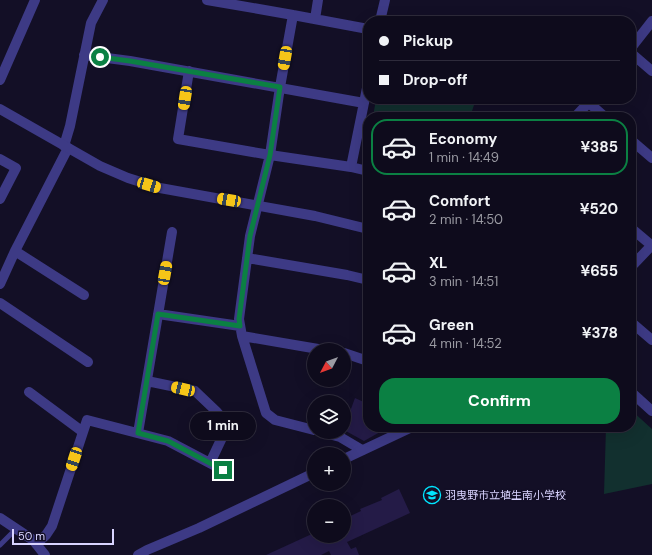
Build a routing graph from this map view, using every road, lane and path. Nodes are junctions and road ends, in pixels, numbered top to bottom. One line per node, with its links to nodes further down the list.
1 (35, 0): 17 (street)
2 (103, 0): 13 (street)
3 (207, 0): 6 (street)
4 (318, 0): 9 (street)
5 (385, 0): 8 (street)
6 (252, 4): 7 (street)
7 (293, 15): 9 (street); 18 (street)
8 (381, 16)
9 (315, 19): 11 (street)
10 (652, 21): 12 (street)
11 (363, 28)
12 (636, 42)
13 (84, 55): 15 (street); 27 (street)
14 (636, 58): 16 (street)
15 (189, 71): 18 (street); 28 (street)
16 (652, 71)
17 (0, 80)
18 (280, 87): 19 (street); 28 (street)
19 (363, 103)
20 (364, 104): 31 (street)
21 (587, 104): 24 (street)
22 (593, 104): 25 (street)
23 (0, 108): 27 (street)
24 (580, 112)
25 (600, 112)
26 (636, 144): 29 (street)
27 (66, 147): 34 (street); 39 (street)
28 (270, 155): 31 (street); 34 (street)
29 (652, 158)
30 (0, 159): 33 (street)
31 (351, 167): 32 (street)
32 (363, 170)
33 (0, 199)
34 (257, 205): 35 (street); 40 (street)
35 (363, 228)
36 (172, 232): 46 (street)
37 (636, 232): 38 (street)
38 (652, 245): 41 (street)
39 (15, 251): 43 (street); 44 (street)
40 (247, 258): 42 (street); 48 (street)
41 (636, 262)
42 (363, 279)
43 (0, 284)
44 (84, 295)
45 (0, 304): 53 (street)
46 (158, 314): 48 (street); 54 (street)
47 (636, 326): 49 (street)
48 (241, 331): 50 (street); 58 (street)
49 (652, 340)
50 (307, 346)
51 (351, 355): 52 (street)
52 (363, 359)
53 (88, 362)
54 (147, 380): 61 (street); 65 (street)
55 (29, 392): 59 (street)
56 (636, 397): 57 (street)
57 (652, 411)
58 (307, 428)
59 (83, 432): 61 (street); 70 (street)
60 (401, 432): 63 (street)
61 (138, 433): 65 (street)
62 (343, 439): 63 (street)
63 (362, 450): 64 (street)
64 (351, 456)
65 (210, 463): 66 (street)
66 (223, 470)
67 (307, 476): 73 (street)
68 (0, 518): 69 (street)
69 (16, 529): 70 (street); 71 (lane)
70 (36, 544): 72 (street)
71 (0, 545)
72 (46, 555)
73 (138, 555)

